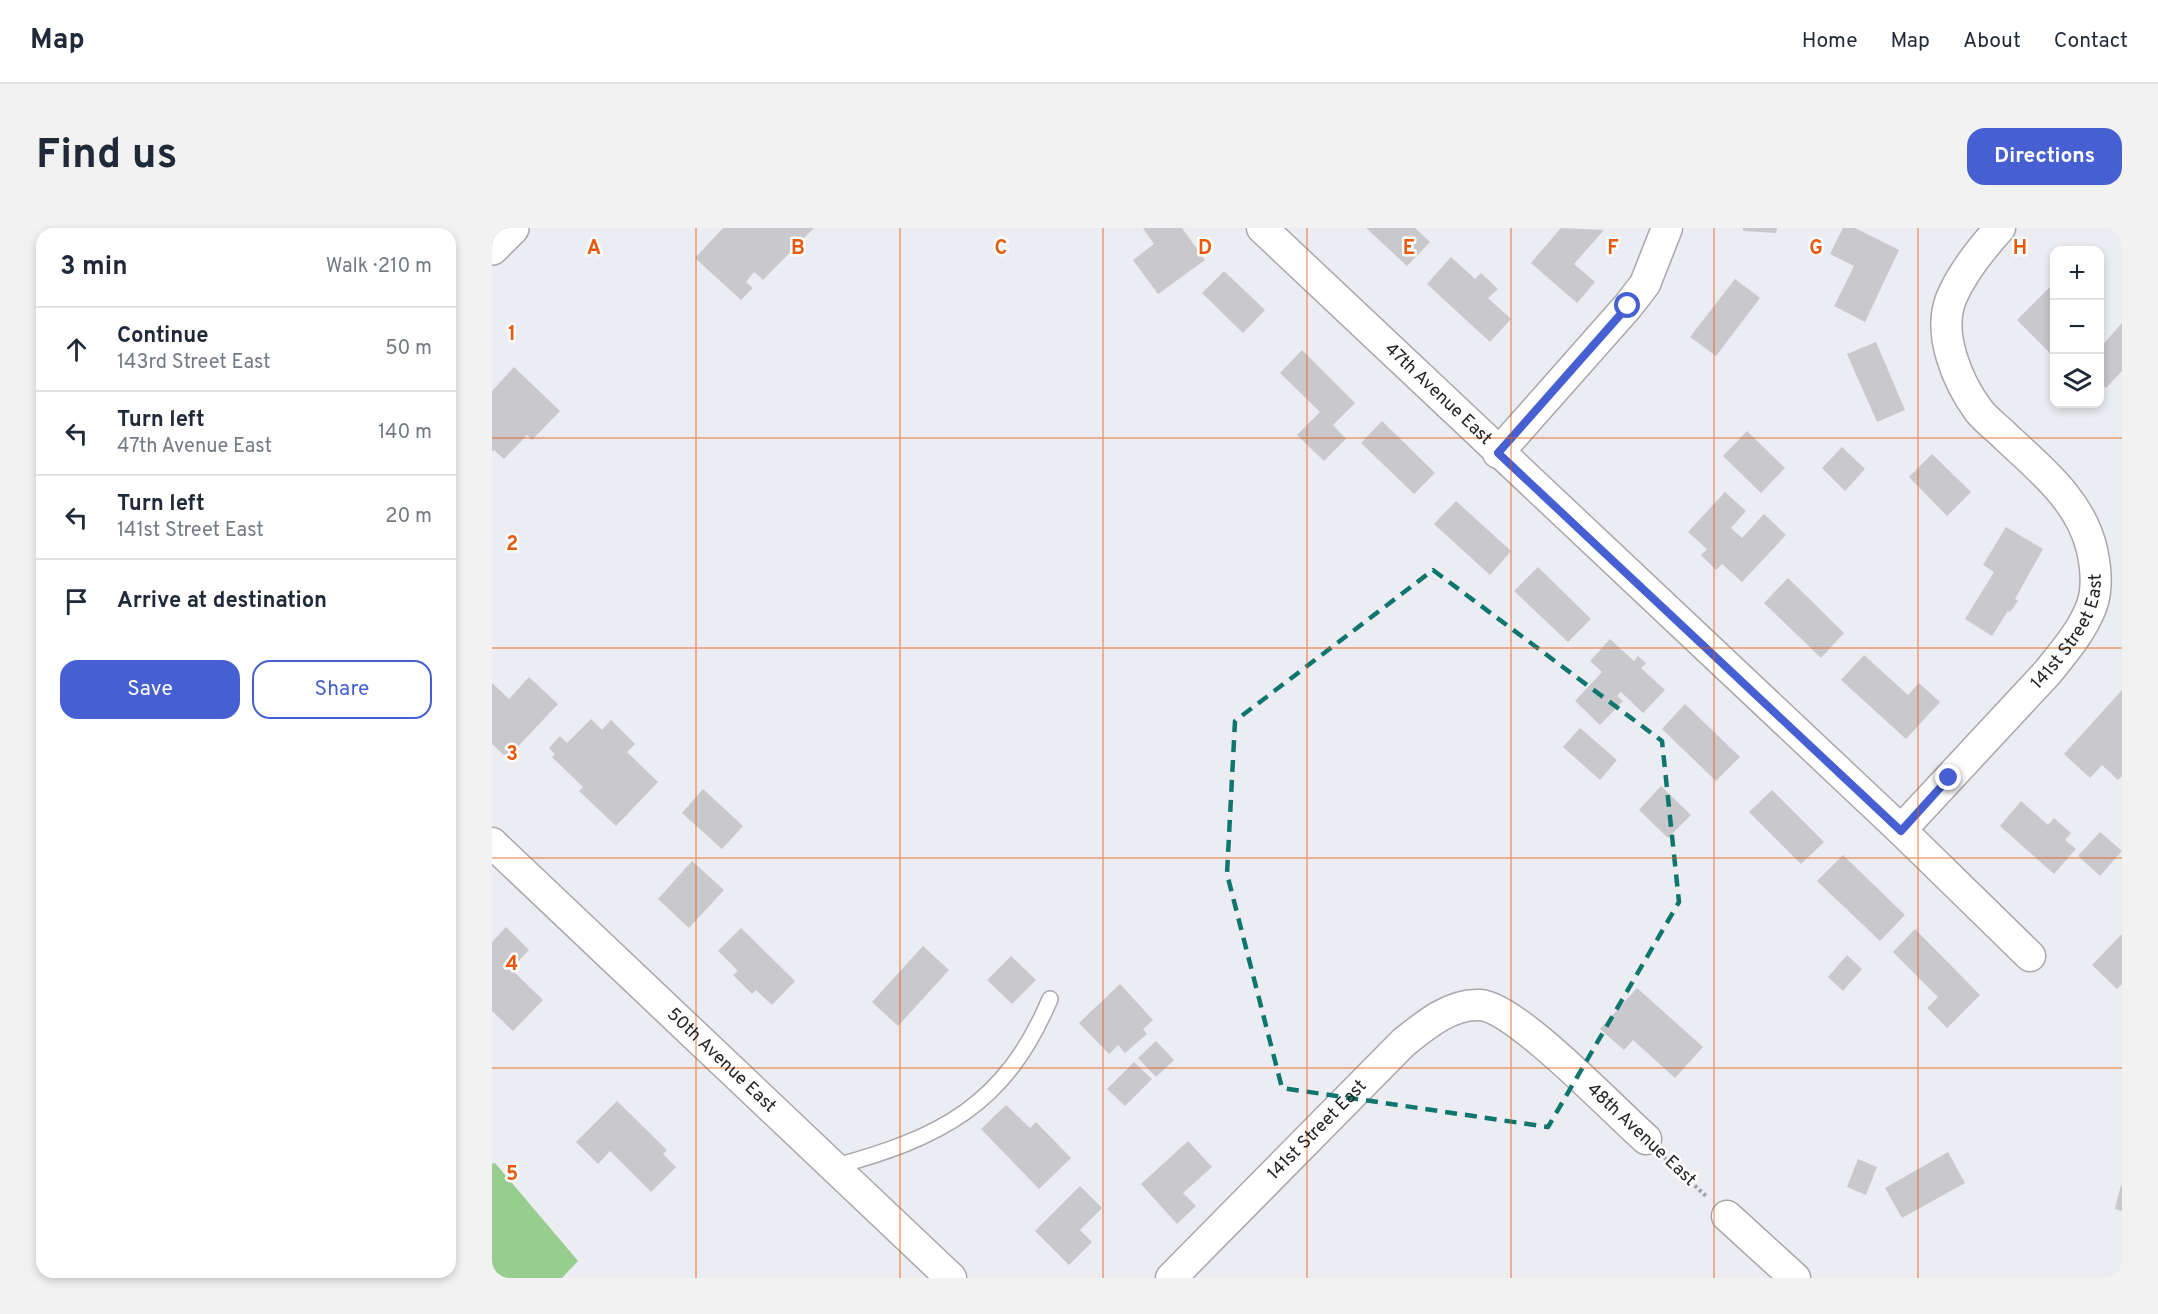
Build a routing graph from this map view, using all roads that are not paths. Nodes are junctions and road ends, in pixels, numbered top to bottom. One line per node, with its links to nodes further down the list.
1 (512, 228): 5 (street)
2 (1262, 228): 6 (street, 47th Avenue East)
3 (1667, 228): 6 (street)
4 (2000, 228): 7 (street, 141st Street East)
5 (492, 248)
6 (1498, 453): 7 (street, 47th Avenue East)
7 (1901, 831): 9 (street, 47th Avenue East)
8 (492, 843): 13 (street, 50th Avenue East)
9 (2030, 956)
10 (1050, 999): 13 (lane)
11 (1478, 1005): 12 (street, 48th Avenue East); 16 (street, 141st Street East)
12 (1646, 1139)
13 (833, 1167): 15 (street, 50th Avenue East)
14 (1727, 1216): 17 (street)
15 (951, 1278)
16 (1171, 1278)
17 (1795, 1278)

